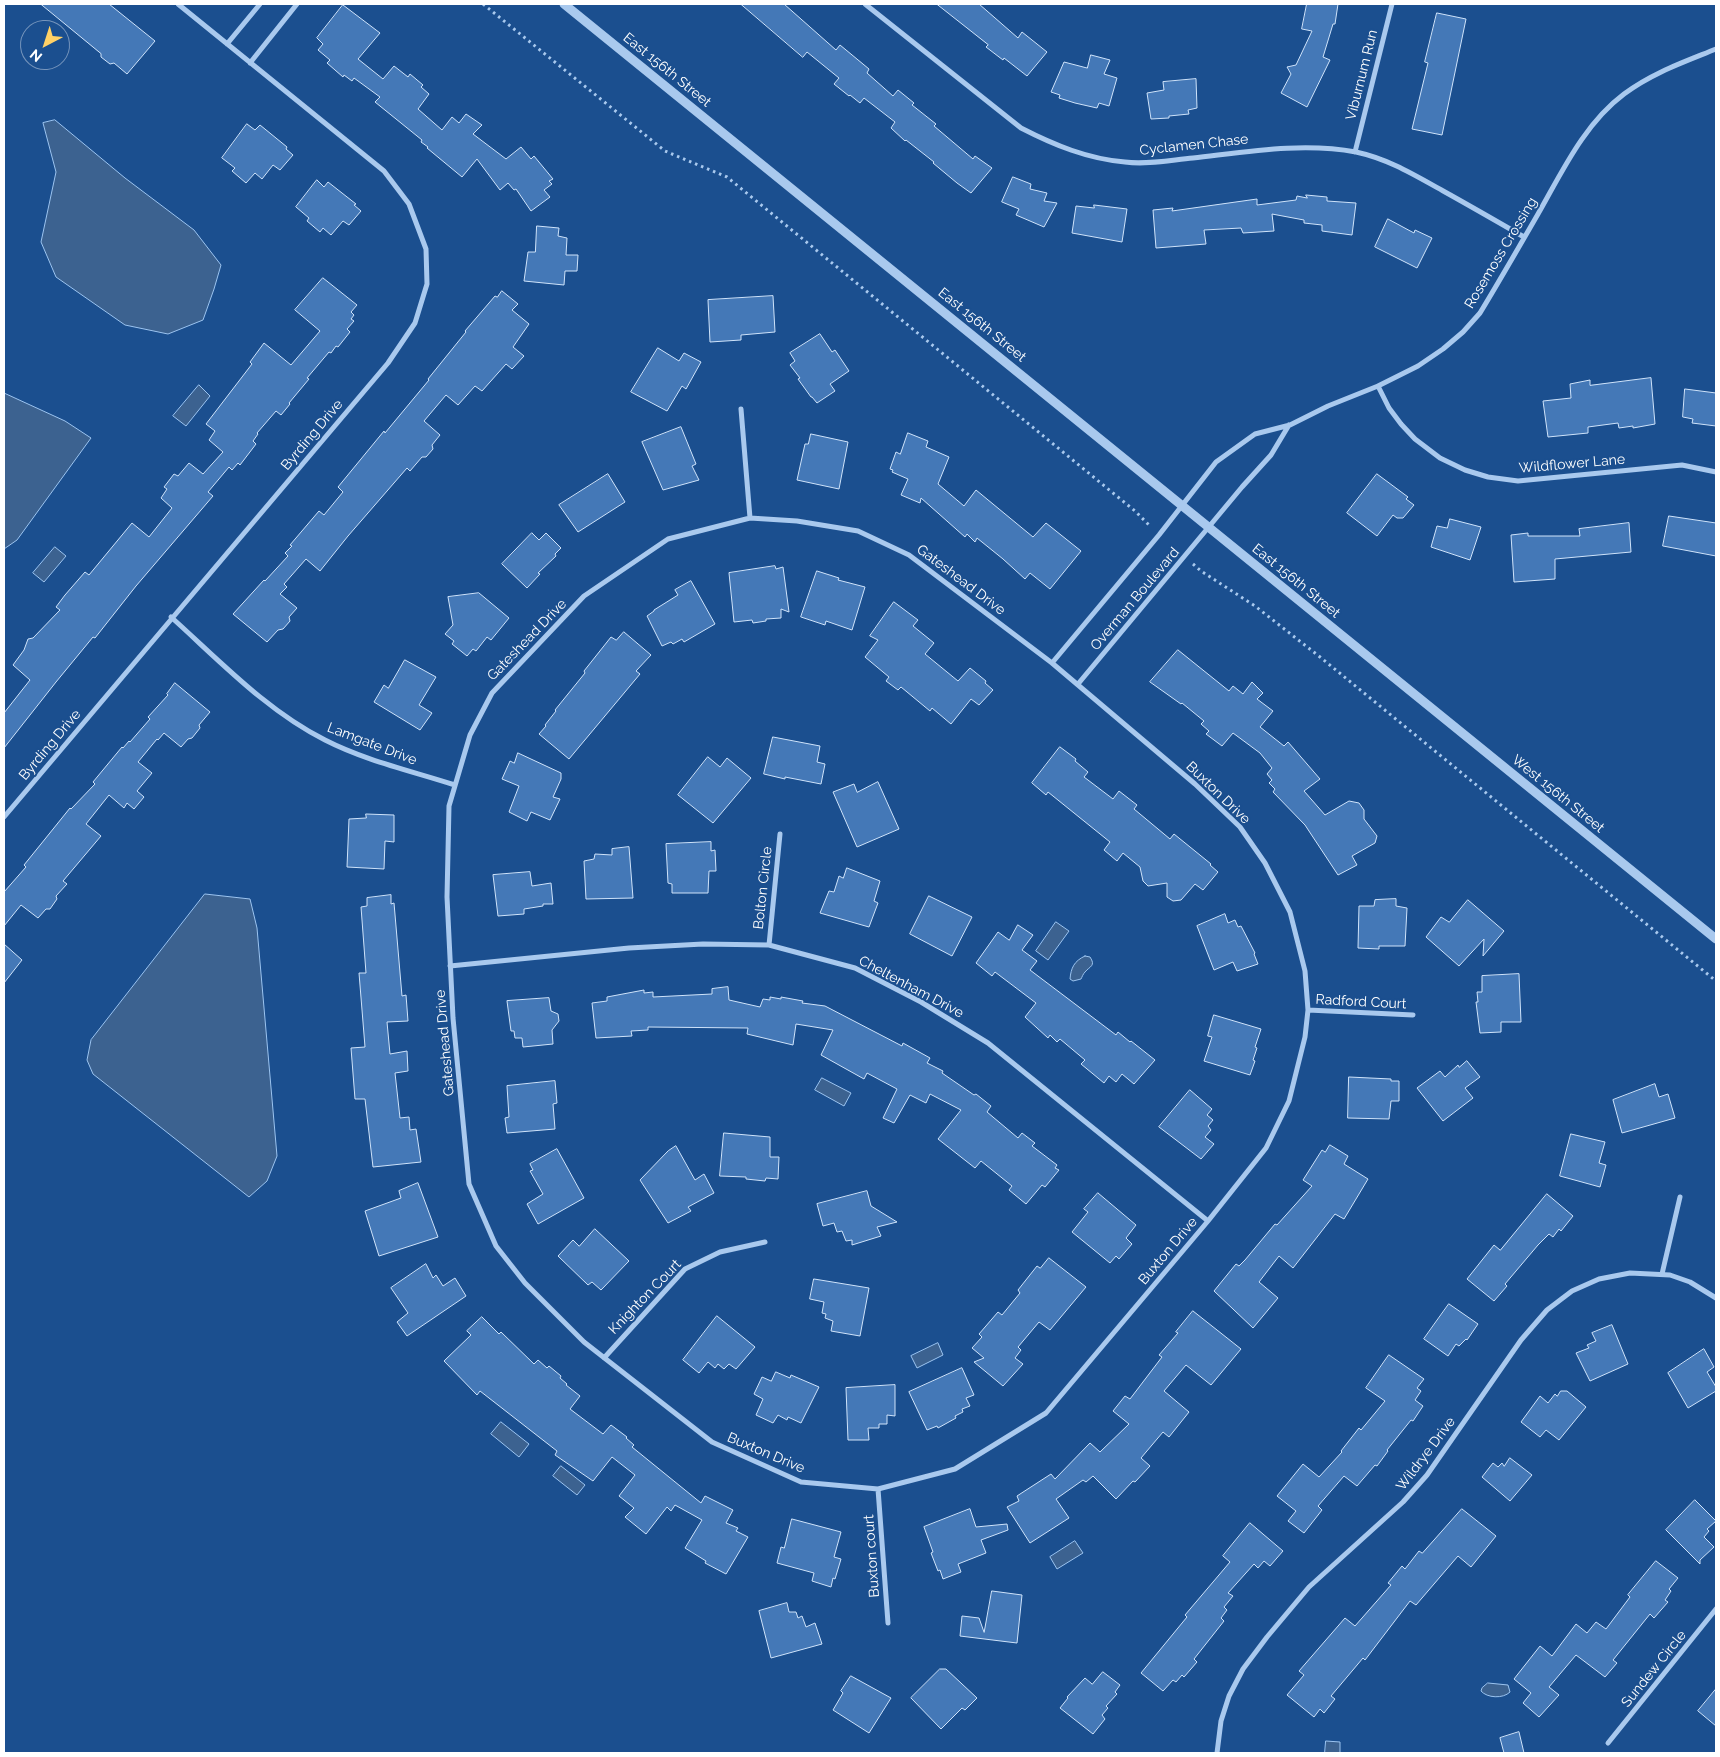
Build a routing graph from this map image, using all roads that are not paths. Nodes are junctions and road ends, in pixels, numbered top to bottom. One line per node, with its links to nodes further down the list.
1 (178, 4): 7 (street, Byrding Drive)
2 (260, 4): 7 (street)
3 (297, 4): 9 (street)
4 (564, 4): 16 (street, East 156th Street)
5 (864, 4): 10 (street, Cyclamen Chase)
6 (1392, 4): 10 (street, Viburnum Run)
7 (227, 44): 9 (street, Byrding Drive)
8 (1716, 49): 11 (street, Rosemoss Crossing)
9 (250, 63): 19 (street, Byrding Drive)
10 (1355, 152): 11 (street, Cyclamen Chase)
11 (1524, 237): 12 (street, Rosemoss Crossing)
12 (1378, 386): 14 (street, Rosemoss Crossing); 15 (street, Wildflower Lane)
13 (741, 409): 17 (street)
14 (1290, 425): 16 (street, Rosemoss Crossing); 18 (street, Overman Boulevard)
15 (1716, 472)
16 (1181, 505): 18 (street, East 156th Street); 20 (street, Rosemoss Crossing)
17 (750, 518): 20 (street, Gateshead Drive); 23 (street, Gateshead Drive)
18 (1209, 528): 21 (street, East 156th Street); 22 (street, Overman Boulevard)
19 (171, 617): 23 (street, Lamgate Drive); 24 (street, Byrding Drive)
20 (1052, 663): 22 (street, Gateshead Drive)
21 (1382, 669): 26 (street, West 156th Street)
22 (1078, 684): 29 (street, Buxton Drive)
23 (455, 785): 28 (street, Gateshead Drive)
24 (4, 817)
25 (780, 834): 27 (street, Bolton Circle)
26 (1716, 940)
27 (768, 944): 28 (street, Cheltenham Drive); 32 (street, Cheltenham Drive)
28 (450, 966): 36 (street, Gateshead Drive)
29 (1308, 1010): 30 (street, Radford Court); 32 (street, Buxton Drive)
30 (1413, 1016)
31 (1680, 1196): 34 (street)
32 (1208, 1221): 37 (street, Buxton Drive)
33 (765, 1242): 36 (street, Knighton Court)
34 (1662, 1274): 35 (street, Wildrye Drive); 41 (street, Wildrye Drive)
35 (1716, 1298)
36 (604, 1358): 37 (street, Buxton Drive)
37 (878, 1489): 39 (street, Buxton court)
38 (1716, 1609): 40 (street, Sundew Circle)
39 (888, 1622)
40 (1608, 1743)
41 (1217, 1753)

